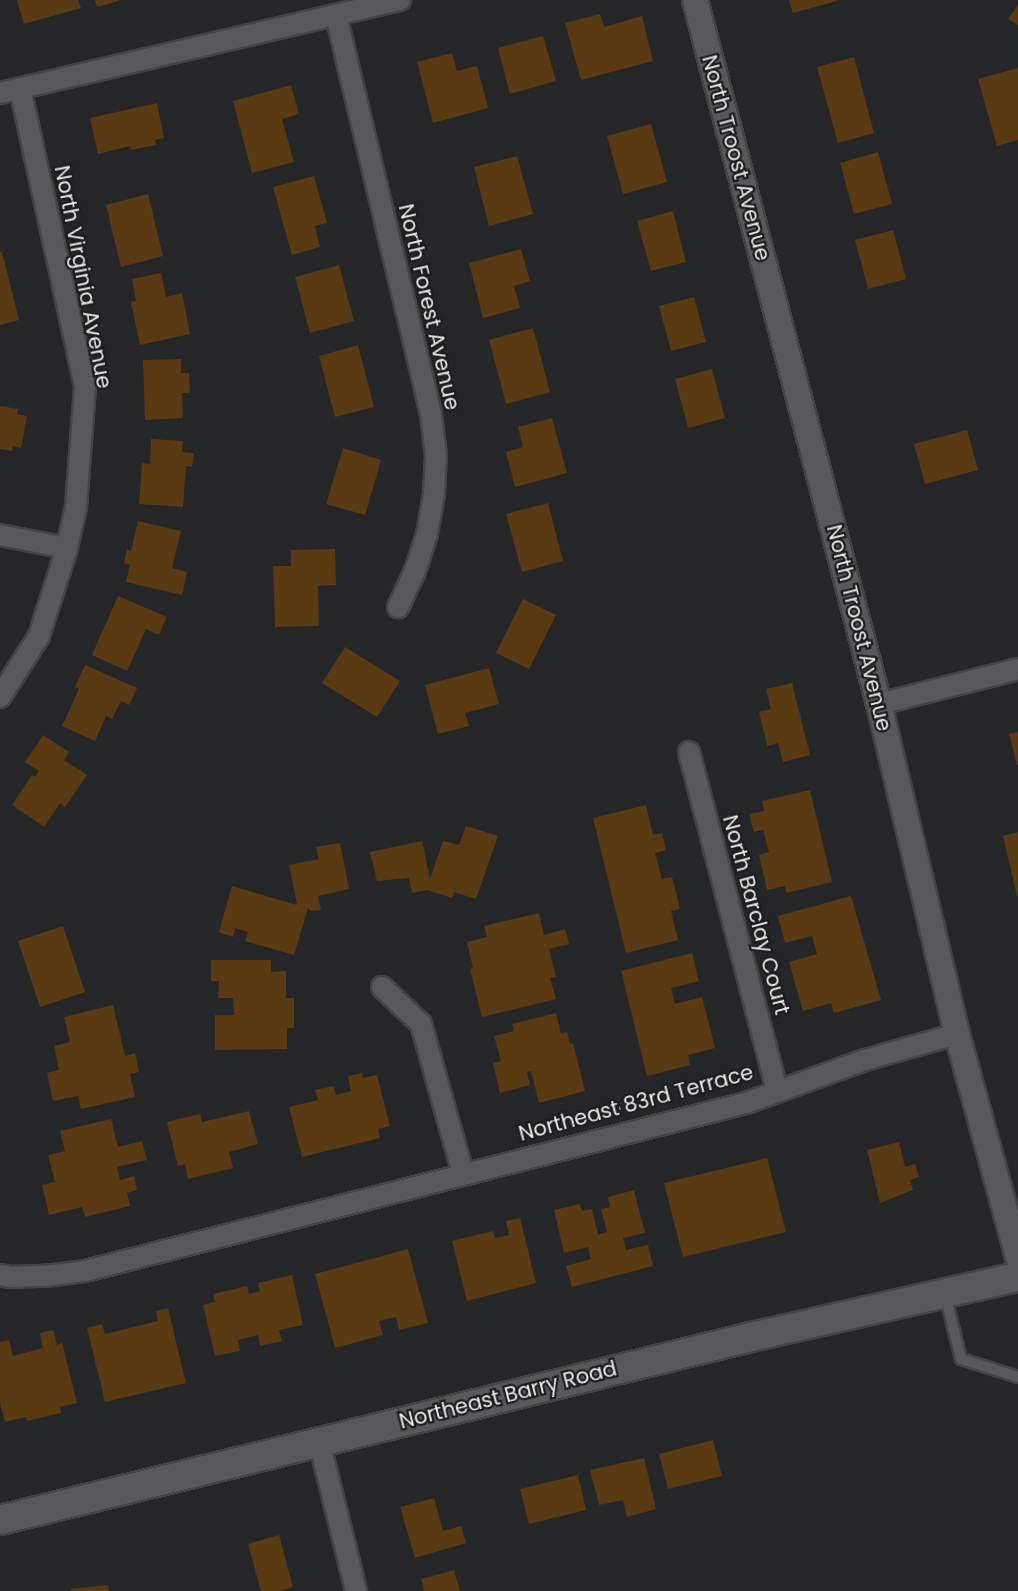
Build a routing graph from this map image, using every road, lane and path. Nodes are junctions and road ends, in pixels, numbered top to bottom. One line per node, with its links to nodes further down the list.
1 (400, 0): 3 (street)
2 (695, 0): 11 (street, North Troost Avenue)
3 (336, 15): 4 (street); 8 (street, North Forest Avenue)
4 (20, 88): 5 (street); 7 (street, North Virginia Avenue)
5 (0, 93)
6 (0, 535): 7 (street)
7 (67, 548): 10 (street, North Virginia Avenue)
8 (398, 607)
9 (1018, 669): 11 (street)
10 (0, 698)
11 (879, 705): 14 (street, North Troost Avenue)
12 (689, 752): 15 (street, North Barclay Court)
13 (382, 987): 18 (street)
14 (957, 1034): 15 (street, Northeast 83rd Terrace); 19 (street, North Troost Avenue)
15 (777, 1090): 18 (street, Northeast 83rd Terrace)
16 (628, 1106): 17 (path)
17 (619, 1108)
18 (463, 1173): 20 (street, Northeast 83rd Terrace)
19 (1018, 1257)
20 (0, 1275)
21 (1018, 1277): 22 (main road, Northeast Barry Road)
22 (945, 1293): 23 (lane); 24 (main road, Northeast Barry Road)
23 (1018, 1377)
24 (320, 1441): 25 (main road, Northeast Barry Road); 26 (street)
25 (0, 1520)
26 (356, 1591)

